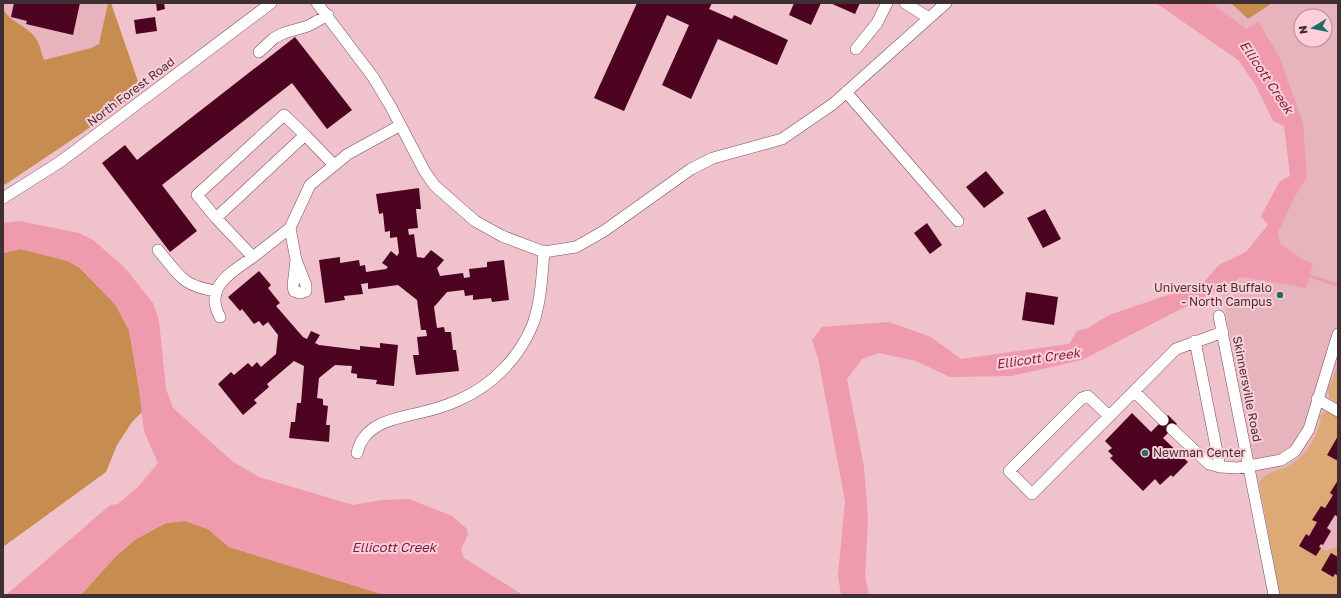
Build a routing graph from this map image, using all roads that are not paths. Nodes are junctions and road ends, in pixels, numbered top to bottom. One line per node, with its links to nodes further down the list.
1 (271, 3): 14 (street, North Forest Road)
2 (318, 3): 6 (street)
3 (887, 3): 8 (street)
4 (905, 3): 7 (street)
5 (946, 3): 7 (street)
6 (328, 15): 9 (street); 11 (street)
7 (928, 18): 10 (street)
8 (856, 49)
9 (258, 52)
10 (846, 92): 16 (street); 19 (street)
11 (399, 126): 13 (street); 19 (street)
12 (305, 135): 13 (street); 15 (street); 15 (street)
13 (334, 165): 17 (street)
14 (3, 198)
15 (216, 218): 20 (street)
16 (958, 221)
17 (290, 228): 20 (street); 21 (street)
18 (158, 250): 22 (street)
19 (544, 252): 34 (street)
20 (253, 257): 22 (street)
21 (296, 260)
22 (216, 291): 23 (street)
23 (220, 316)
24 (1219, 316): 25 (street, Skinnersville Road)
25 (1223, 332): 27 (street); 35 (street, Skinnersville Road)
26 (1338, 334): 29 (street)
27 (1195, 341): 28 (street); 36 (street)
28 (1134, 390): 31 (street); 32 (street)
29 (1317, 399): 30 (street); 35 (street)
30 (1338, 411)
31 (1109, 416): 31 (street)
32 (1163, 420)
33 (1172, 429): 36 (street)
34 (357, 453)
35 (1250, 466): 36 (street); 37 (street, Skinnersville Road)
36 (1220, 467)
37 (1274, 595)

